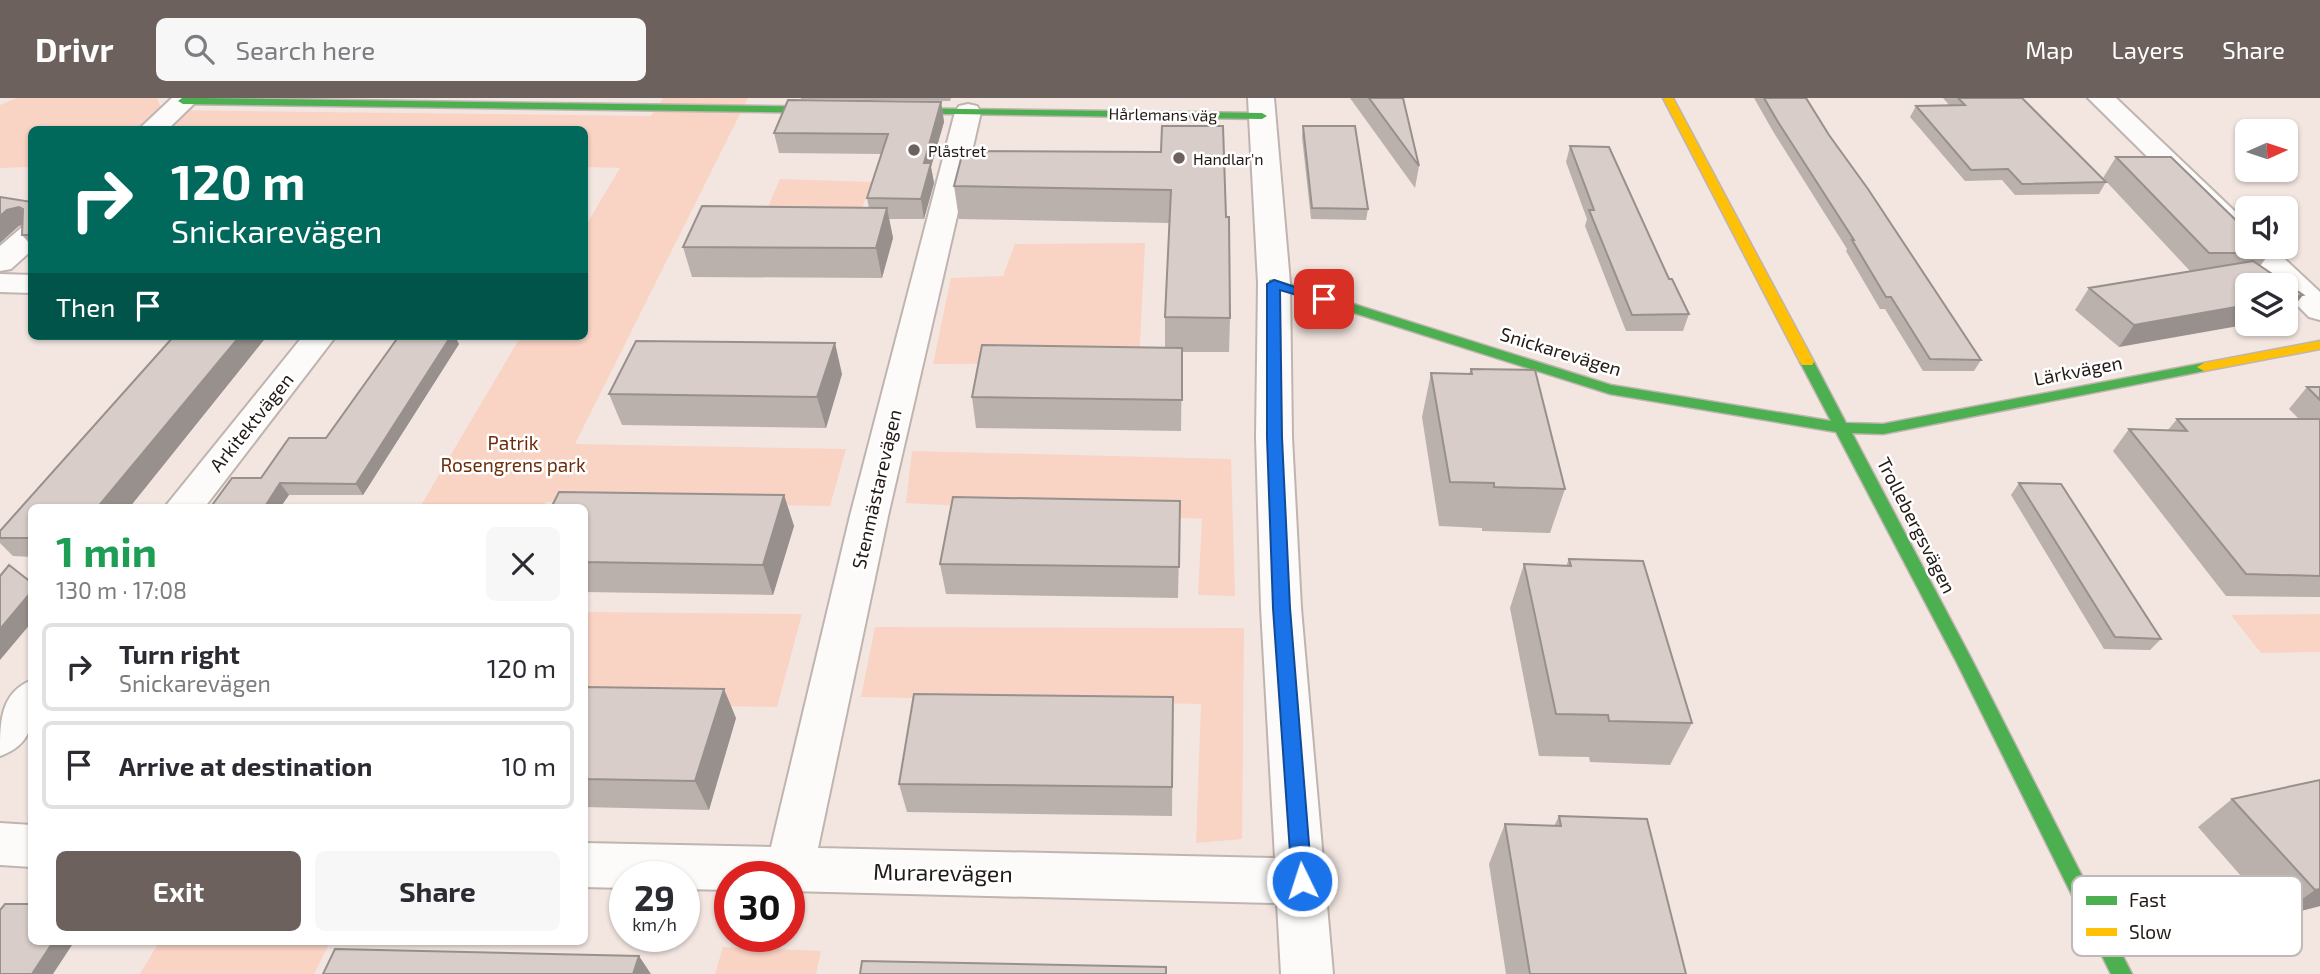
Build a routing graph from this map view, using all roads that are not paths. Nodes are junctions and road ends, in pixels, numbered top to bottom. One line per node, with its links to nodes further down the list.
1 (1668, 98): 19 (street, Trollebergsvägen)
2 (2101, 98): 9 (street)
3 (185, 100): 5 (street); 8 (street)
4 (1261, 107): 7 (street, Hårlemans väg); 15 (street)
5 (855, 110)
6 (882, 111): 7 (street, Hårlemans väg)
7 (968, 112): 25 (street, Stenmästarevägen)
8 (156, 126)
9 (2235, 227)
10 (28, 238): 12 (street)
11 (2267, 259): 16 (street)
12 (0, 262)
13 (0, 283): 14 (street)
14 (28, 284)
15 (1274, 284): 19 (street, Snickarevägen); 30 (street)
16 (2320, 310)
17 (317, 340): 20 (street, Arkitektvägen)
18 (2320, 345): 19 (street, Lärkvägen)
19 (1843, 428): 29 (street, Trollebergsvägen)
20 (186, 504)
21 (28, 702): 22 (street)
22 (0, 737)
23 (0, 845): 24 (street)
24 (28, 846)
25 (792, 861)
26 (588, 865): 27 (street, Murarevägen)
27 (714, 868)
28 (805, 869): 30 (street, Murarevägen)
29 (2072, 876)
30 (1302, 881): 32 (street)
31 (2113, 956): 33 (street, Trollebergsvägen)
32 (1307, 974)
33 (2122, 974)

